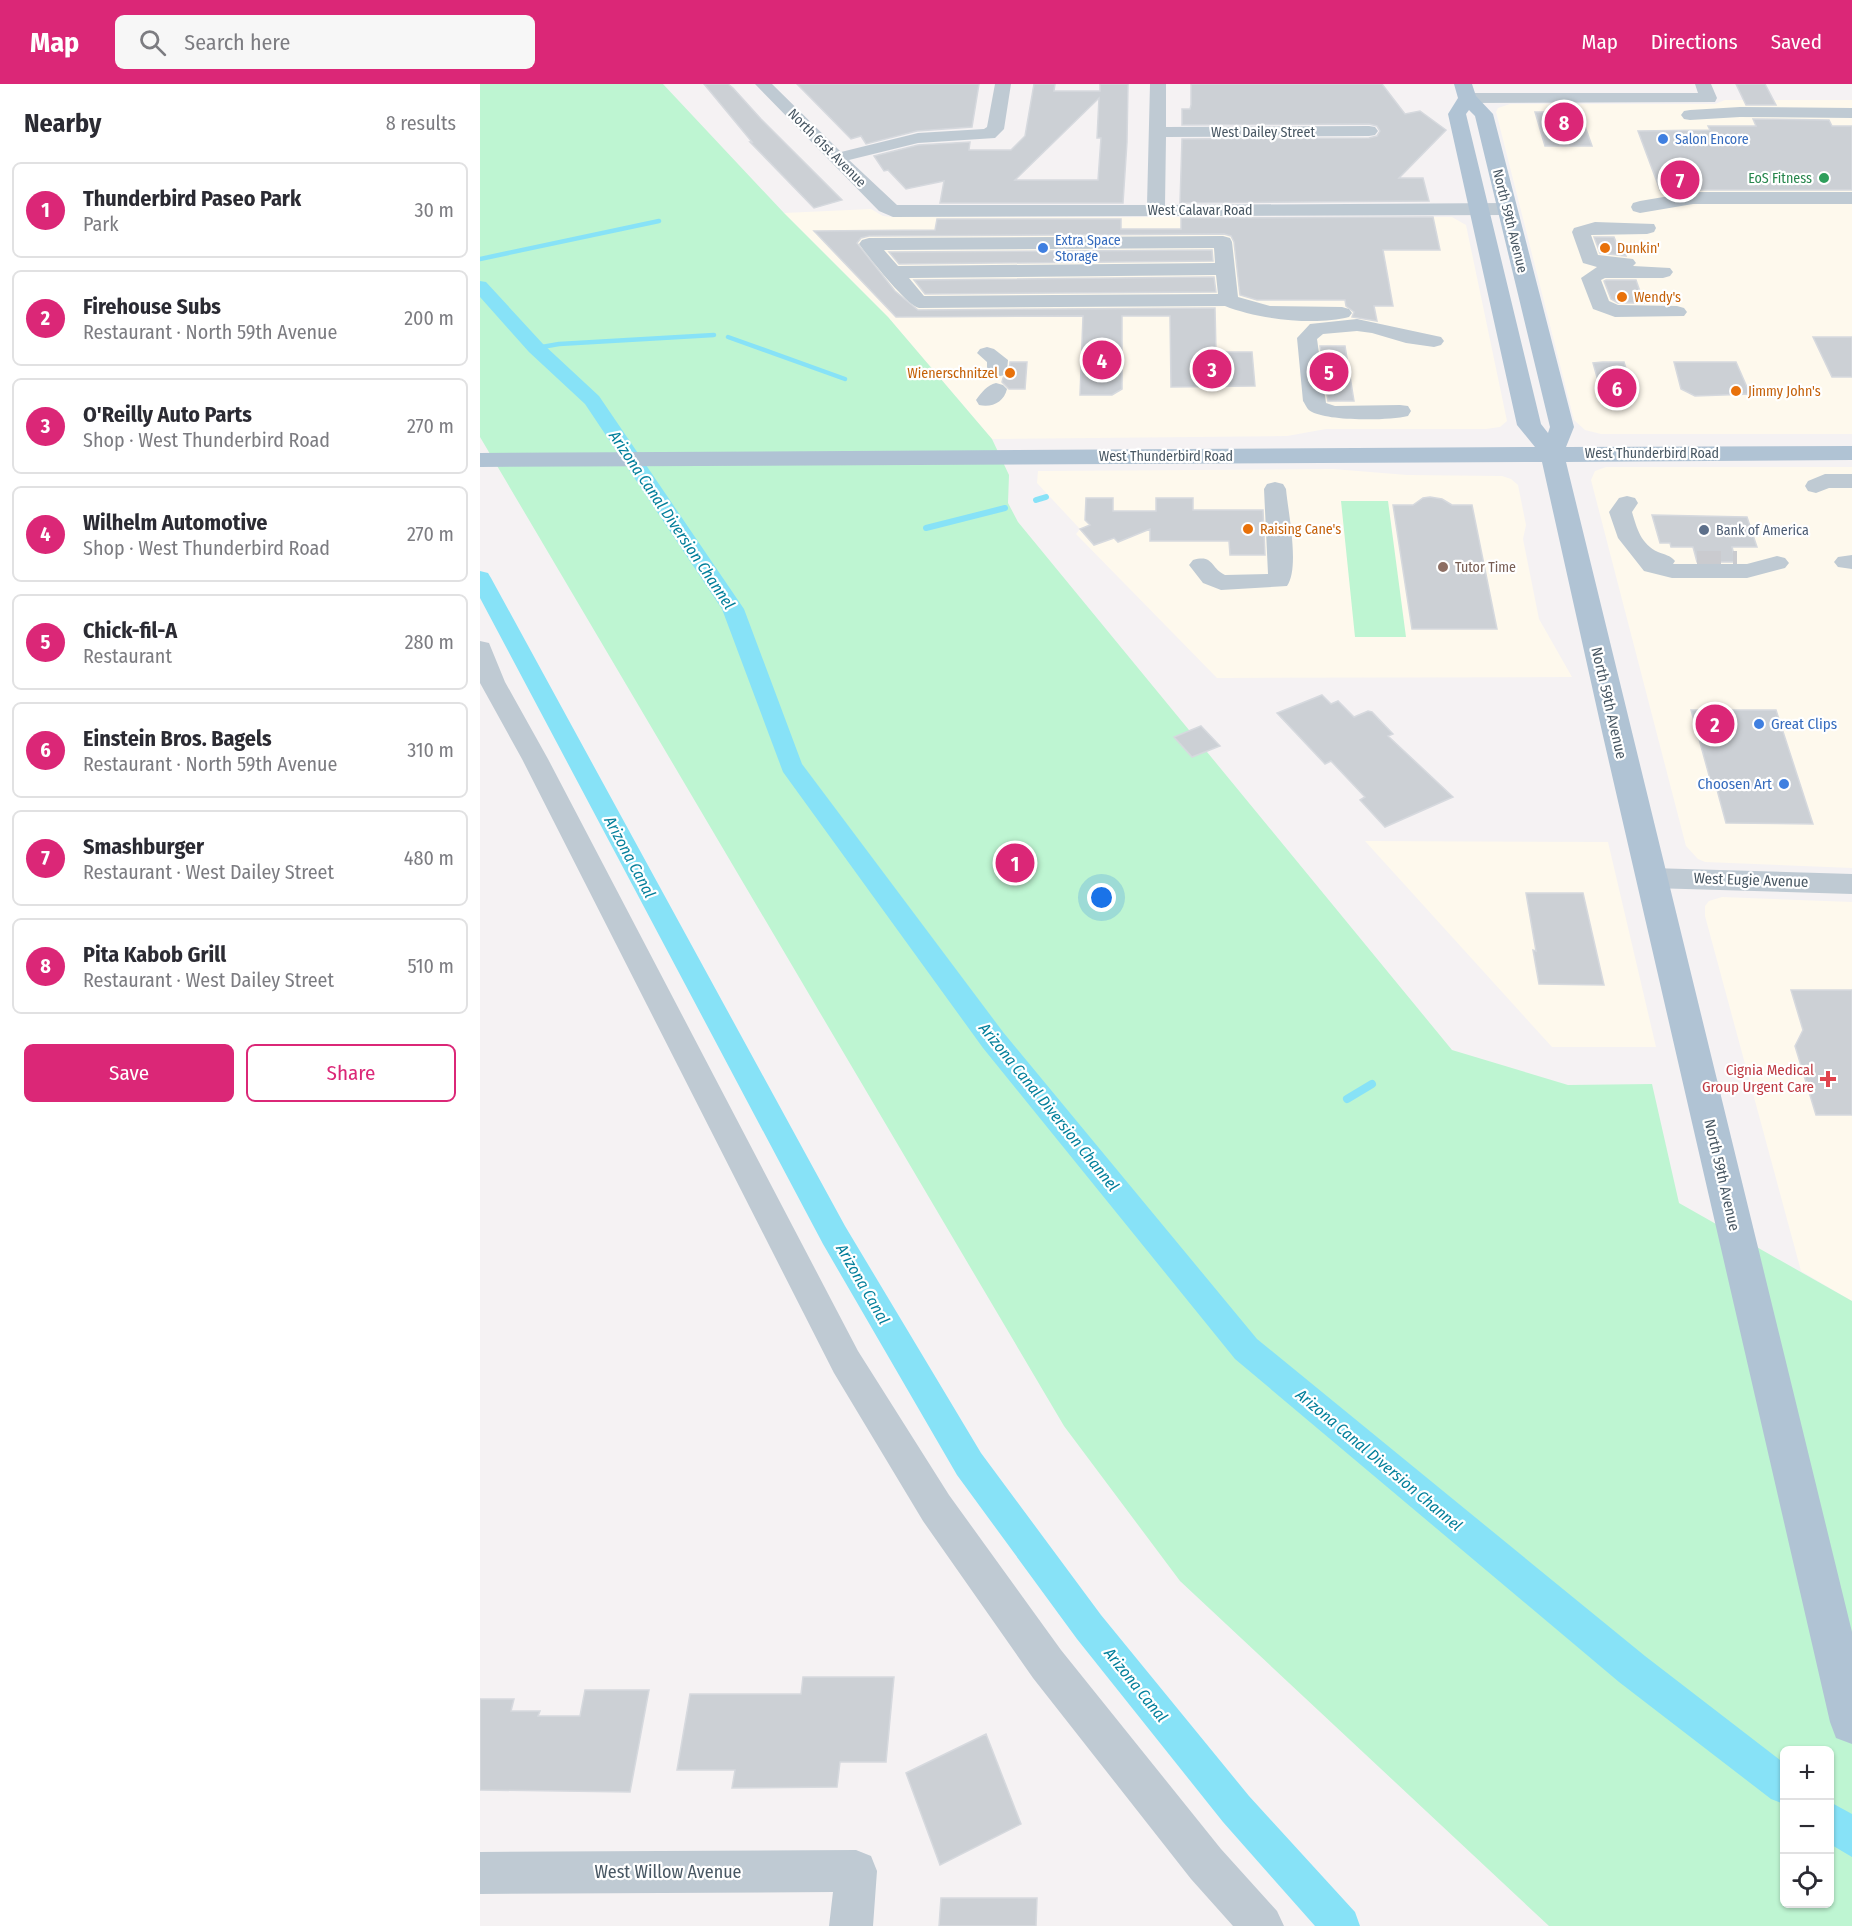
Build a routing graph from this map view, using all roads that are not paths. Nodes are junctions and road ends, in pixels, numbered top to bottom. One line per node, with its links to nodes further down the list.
1 (763, 84): 10 (street, North 61st Avenue)
2 (1003, 84): 10 (street)
3 (1158, 84): 9 (street)
4 (1465, 91): 5 (street); 13 (main road, North 59th Avenue); 14 (main road, North 59th Avenue)
5 (1706, 91)
6 (1852, 113): 7 (street)
7 (1690, 115)
8 (1369, 131): 9 (street, West Dailey Street)
9 (1158, 132): 16 (street)
10 (836, 158): 15 (street, North 61st Avenue)
11 (1852, 198): 12 (street)
12 (1640, 207)
13 (1479, 209): 14 (street, West Calavar Road); 16 (street, West Calavar Road); 20 (main road, North 59th Avenue)
14 (1507, 209): 24 (main road, North 59th Avenue)
15 (893, 211): 16 (street, West Calavar Road)
16 (1156, 211)
17 (1647, 228): 22 (street)
18 (1225, 269): 19 (street); 19 (street); 21 (street)
19 (891, 272): 21 (street)
20 (1497, 285): 24 (main road); 27 (main road, North 59th Avenue)
21 (1228, 300): 23 (street)
22 (1677, 312)
23 (1367, 313)
24 (1536, 325): 27 (main road, North 59th Avenue)
25 (1434, 341): 26 (street)
26 (1400, 411)
27 (1552, 453): 28 (main road, West Thunderbird Road); 29 (main road, West Thunderbird Road); 37 (main road, North 59th Avenue)
28 (1852, 453)
29 (480, 460)
30 (1852, 481): 31 (street)
31 (1816, 486)
32 (1275, 489): 35 (street)
33 (1644, 554): 33 (street); 34 (street)
34 (1735, 557)
35 (1207, 565)
36 (480, 649): 42 (street)
37 (1651, 878): 38 (street, West Eugie Avenue); 39 (main road, North 59th Avenue)
38 (1852, 884)
39 (1852, 1722)
40 (480, 1873): 41 (street, West Willow Avenue)
41 (851, 1926)
42 (1262, 1926)

